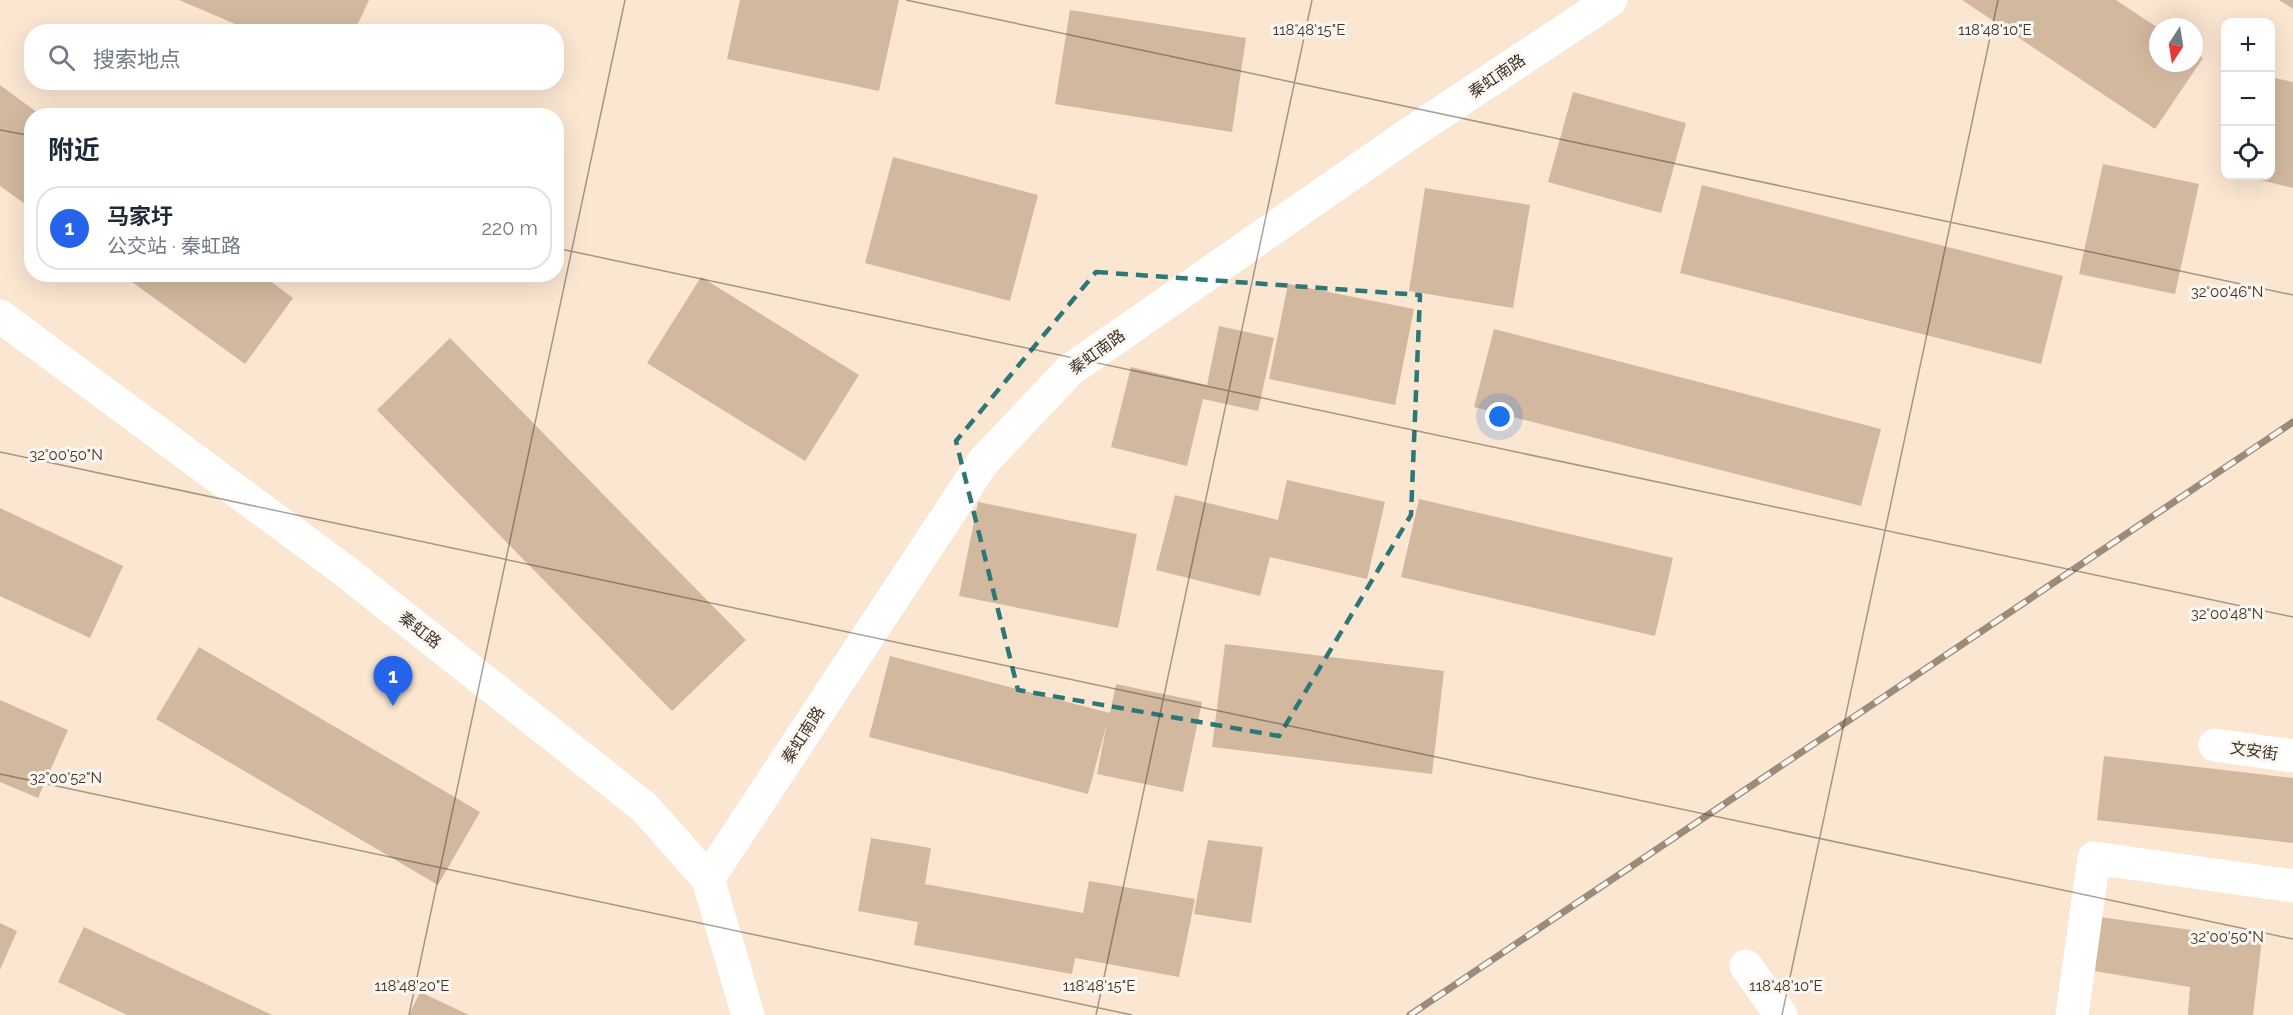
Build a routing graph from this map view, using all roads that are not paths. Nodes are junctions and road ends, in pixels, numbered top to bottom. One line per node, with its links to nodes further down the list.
1 (1611, 0): 5 (street, 秦虹南路)
2 (0, 316): 5 (street, 秦虹路)
3 (2215, 745): 4 (street, 文安街)
4 (2293, 756)
5 (708, 879): 8 (street, 秦虹路)
6 (2293, 886): 10 (street)
7 (1746, 966): 9 (street)
8 (748, 1015)
9 (1780, 1015)
10 (2072, 1015)

